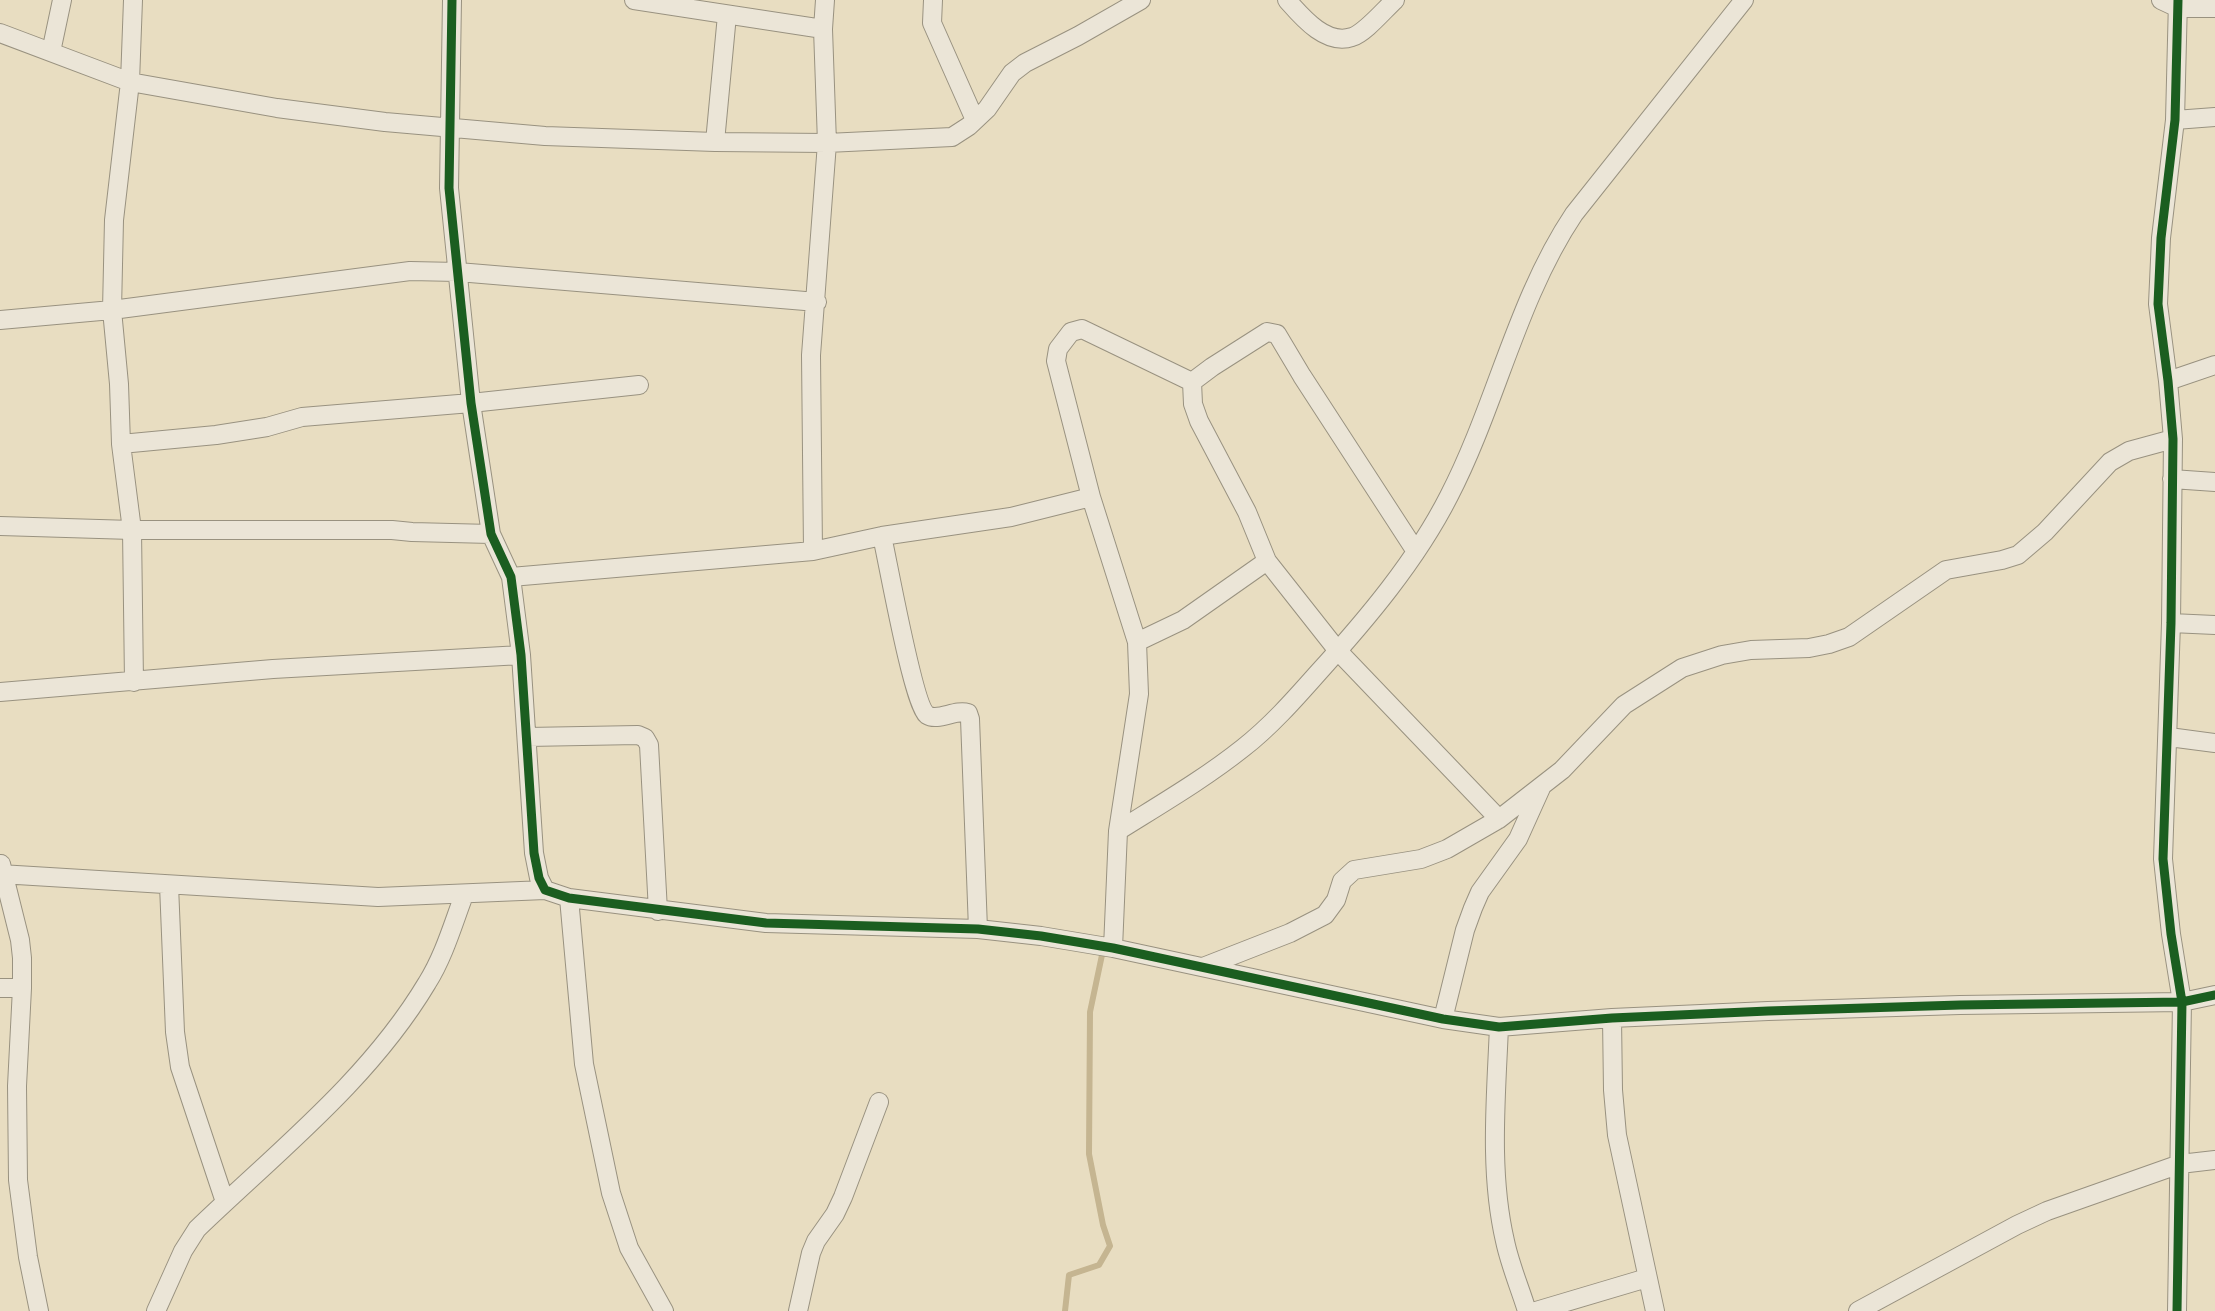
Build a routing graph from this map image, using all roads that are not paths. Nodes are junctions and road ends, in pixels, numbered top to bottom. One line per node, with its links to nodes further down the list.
1 (62, 0): 17 (street)
2 (133, 0): 18 (street)
3 (452, 0): 22 (street)
4 (634, 0): 14 (street)
5 (825, 0): 15 (street)
6 (933, 0): 20 (street)
7 (1142, 0): 20 (street)
8 (1287, 0): 9 (street)
9 (1395, 0)
10 (1744, 0): 44 (street)
11 (2161, 0): 12 (street)
12 (2178, 4): 13 (street); 21 (street)
13 (2215, 8)
14 (727, 15): 15 (street); 23 (street)
15 (823, 29): 24 (street)
16 (0, 33): 17 (street)
17 (51, 52): 18 (street)
18 (130, 82): 22 (street); 27 (street)
19 (2215, 117): 21 (street)
20 (975, 120): 24 (street)
21 (2175, 120): 30 (street)
22 (449, 128): 23 (street); 25 (street)
23 (715, 142): 24 (street)
24 (827, 143): 26 (street)
25 (458, 272): 26 (street); 27 (street); 33 (street)
26 (817, 302): 43 (street)
27 (112, 310): 28 (street); 35 (street)
28 (0, 320)
29 (2215, 365): 30 (street)
30 (2168, 381): 34 (street)
31 (1192, 382): 38 (street); 44 (street); 45 (street)
32 (639, 385): 33 (street)
33 (471, 403): 35 (street); 41 (street)
34 (2173, 439): 36 (street); 57 (street)
35 (121, 444): 40 (street)
36 (2172, 479): 37 (street); 47 (street)
37 (2215, 482)
38 (1091, 497): 42 (street); 49 (street)
39 (0, 526): 40 (street)
40 (132, 530): 41 (street); 52 (street)
41 (491, 534): 46 (street)
42 (882, 536): 43 (street); 66 (street)
43 (813, 550): 46 (street)
44 (1415, 550): 50 (street)
45 (1267, 561): 49 (street); 50 (street)
46 (511, 578): 51 (street)
47 (2171, 622): 48 (street); 55 (street)
48 (2215, 625)
49 (1137, 642): 59 (street)
50 (1338, 651): 58 (street); 59 (street)
51 (521, 655): 52 (street); 54 (street)
52 (134, 681): 53 (street)
53 (0, 692)
54 (527, 737): 62 (street); 65 (street)
55 (2169, 738): 56 (street); 72 (street)
56 (2215, 743)
57 (1542, 786): 58 (street); 74 (street)
58 (1499, 819): 68 (street)
59 (1118, 831): 67 (street)
60 (1, 870): 61 (street); 70 (street)
61 (169, 885): 63 (street); 79 (street)
62 (545, 890): 63 (street); 64 (street)
63 (465, 895): 79 (street)
64 (569, 898): 65 (street); 83 (street)
65 (658, 911): 66 (street)
66 (978, 929): 67 (street)
67 (1113, 948): 68 (street)
68 (1203, 967): 74 (street)
69 (0, 988): 70 (street)
70 (22, 988): 81 (street)
71 (2215, 995): 72 (street)
72 (2182, 1002): 73 (street); 78 (street)
73 (1612, 1018): 75 (street); 80 (street)
74 (1443, 1019): 75 (street)
75 (1499, 1027): 85 (street)
76 (879, 1102): 84 (street)
77 (2215, 1160): 78 (street)
78 (2180, 1164): 88 (street); 89 (street)
79 (225, 1202): 82 (street)
80 (1647, 1278): 86 (street); 87 (street)
81 (39, 1311)
82 (156, 1311)
83 (664, 1311)
84 (798, 1311)
85 (1527, 1311)
86 (1536, 1311)
87 (1655, 1311)
88 (1858, 1311)
89 (2177, 1311)

